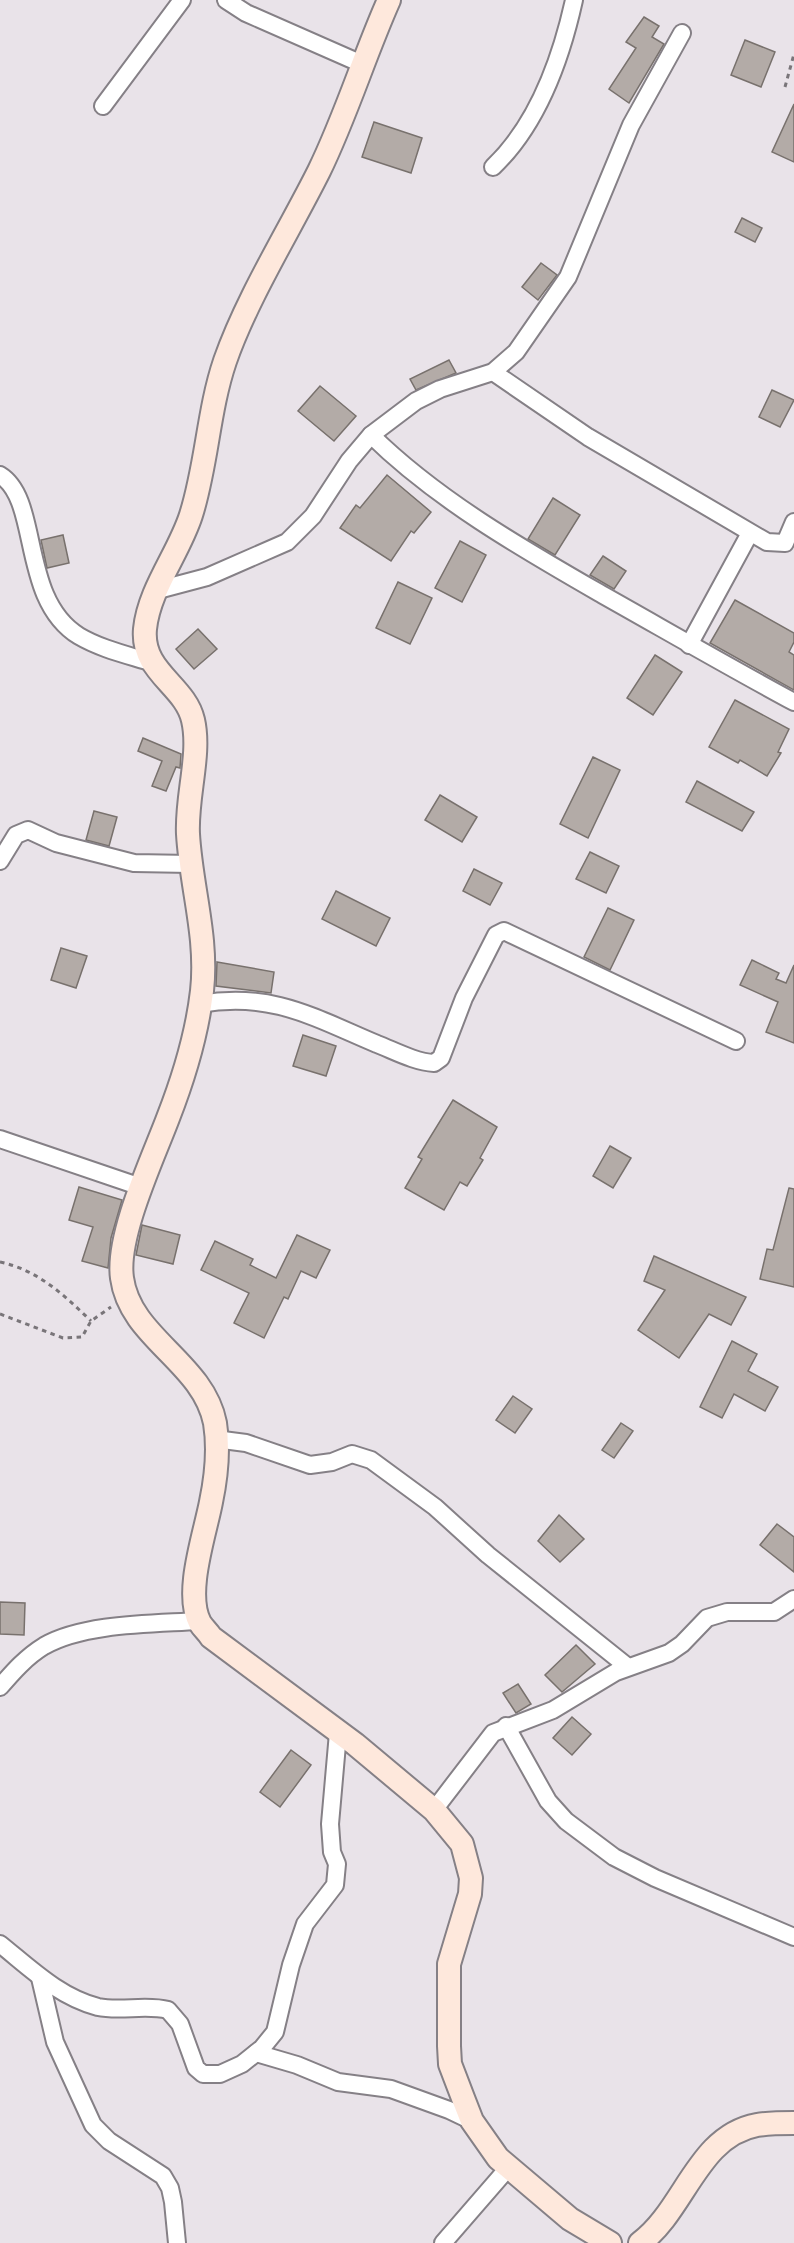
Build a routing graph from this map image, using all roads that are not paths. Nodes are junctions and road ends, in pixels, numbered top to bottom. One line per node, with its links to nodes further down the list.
1 (182, 0): 7 (street)
2 (226, 0): 6 (street)
3 (388, 0): 6 (street)
4 (574, 0): 8 (street)
5 (682, 33): 9 (street)
6 (362, 64): 14 (street)
7 (103, 106)
8 (494, 167)
9 (493, 372): 10 (street); 13 (street)
10 (371, 435): 14 (street); 15 (street)
11 (0, 475): 16 (street)
12 (794, 522): 13 (street)
13 (750, 533): 15 (street)
14 (158, 590): 16 (street)
15 (689, 645): 17 (street)
16 (153, 663): 19 (street)
17 (794, 702)
18 (0, 861): 19 (street)
19 (191, 864): 20 (street)
20 (200, 1004): 21 (street); 23 (street)
21 (736, 1041)
22 (0, 1139): 23 (street)
23 (141, 1187): 24 (street)
24 (215, 1439): 26 (street); 27 (street)
25 (794, 1599): 27 (street)
26 (198, 1621): 28 (street); 30 (street)
27 (628, 1667): 29 (street)
28 (0, 1687)
29 (506, 1726): 31 (street); 32 (street)
30 (338, 1733): 31 (street); 35 (street)
31 (434, 1810): 36 (street)
32 (794, 1937)
33 (0, 1944): 34 (street)
34 (40, 1977): 35 (street); 39 (street)
35 (256, 2053): 36 (street)
36 (472, 2121): 38 (street)
37 (794, 2123): 42 (street)
38 (508, 2168): 40 (street); 41 (street)
39 (177, 2243)
40 (442, 2243)
41 (610, 2243)
42 (640, 2243)

